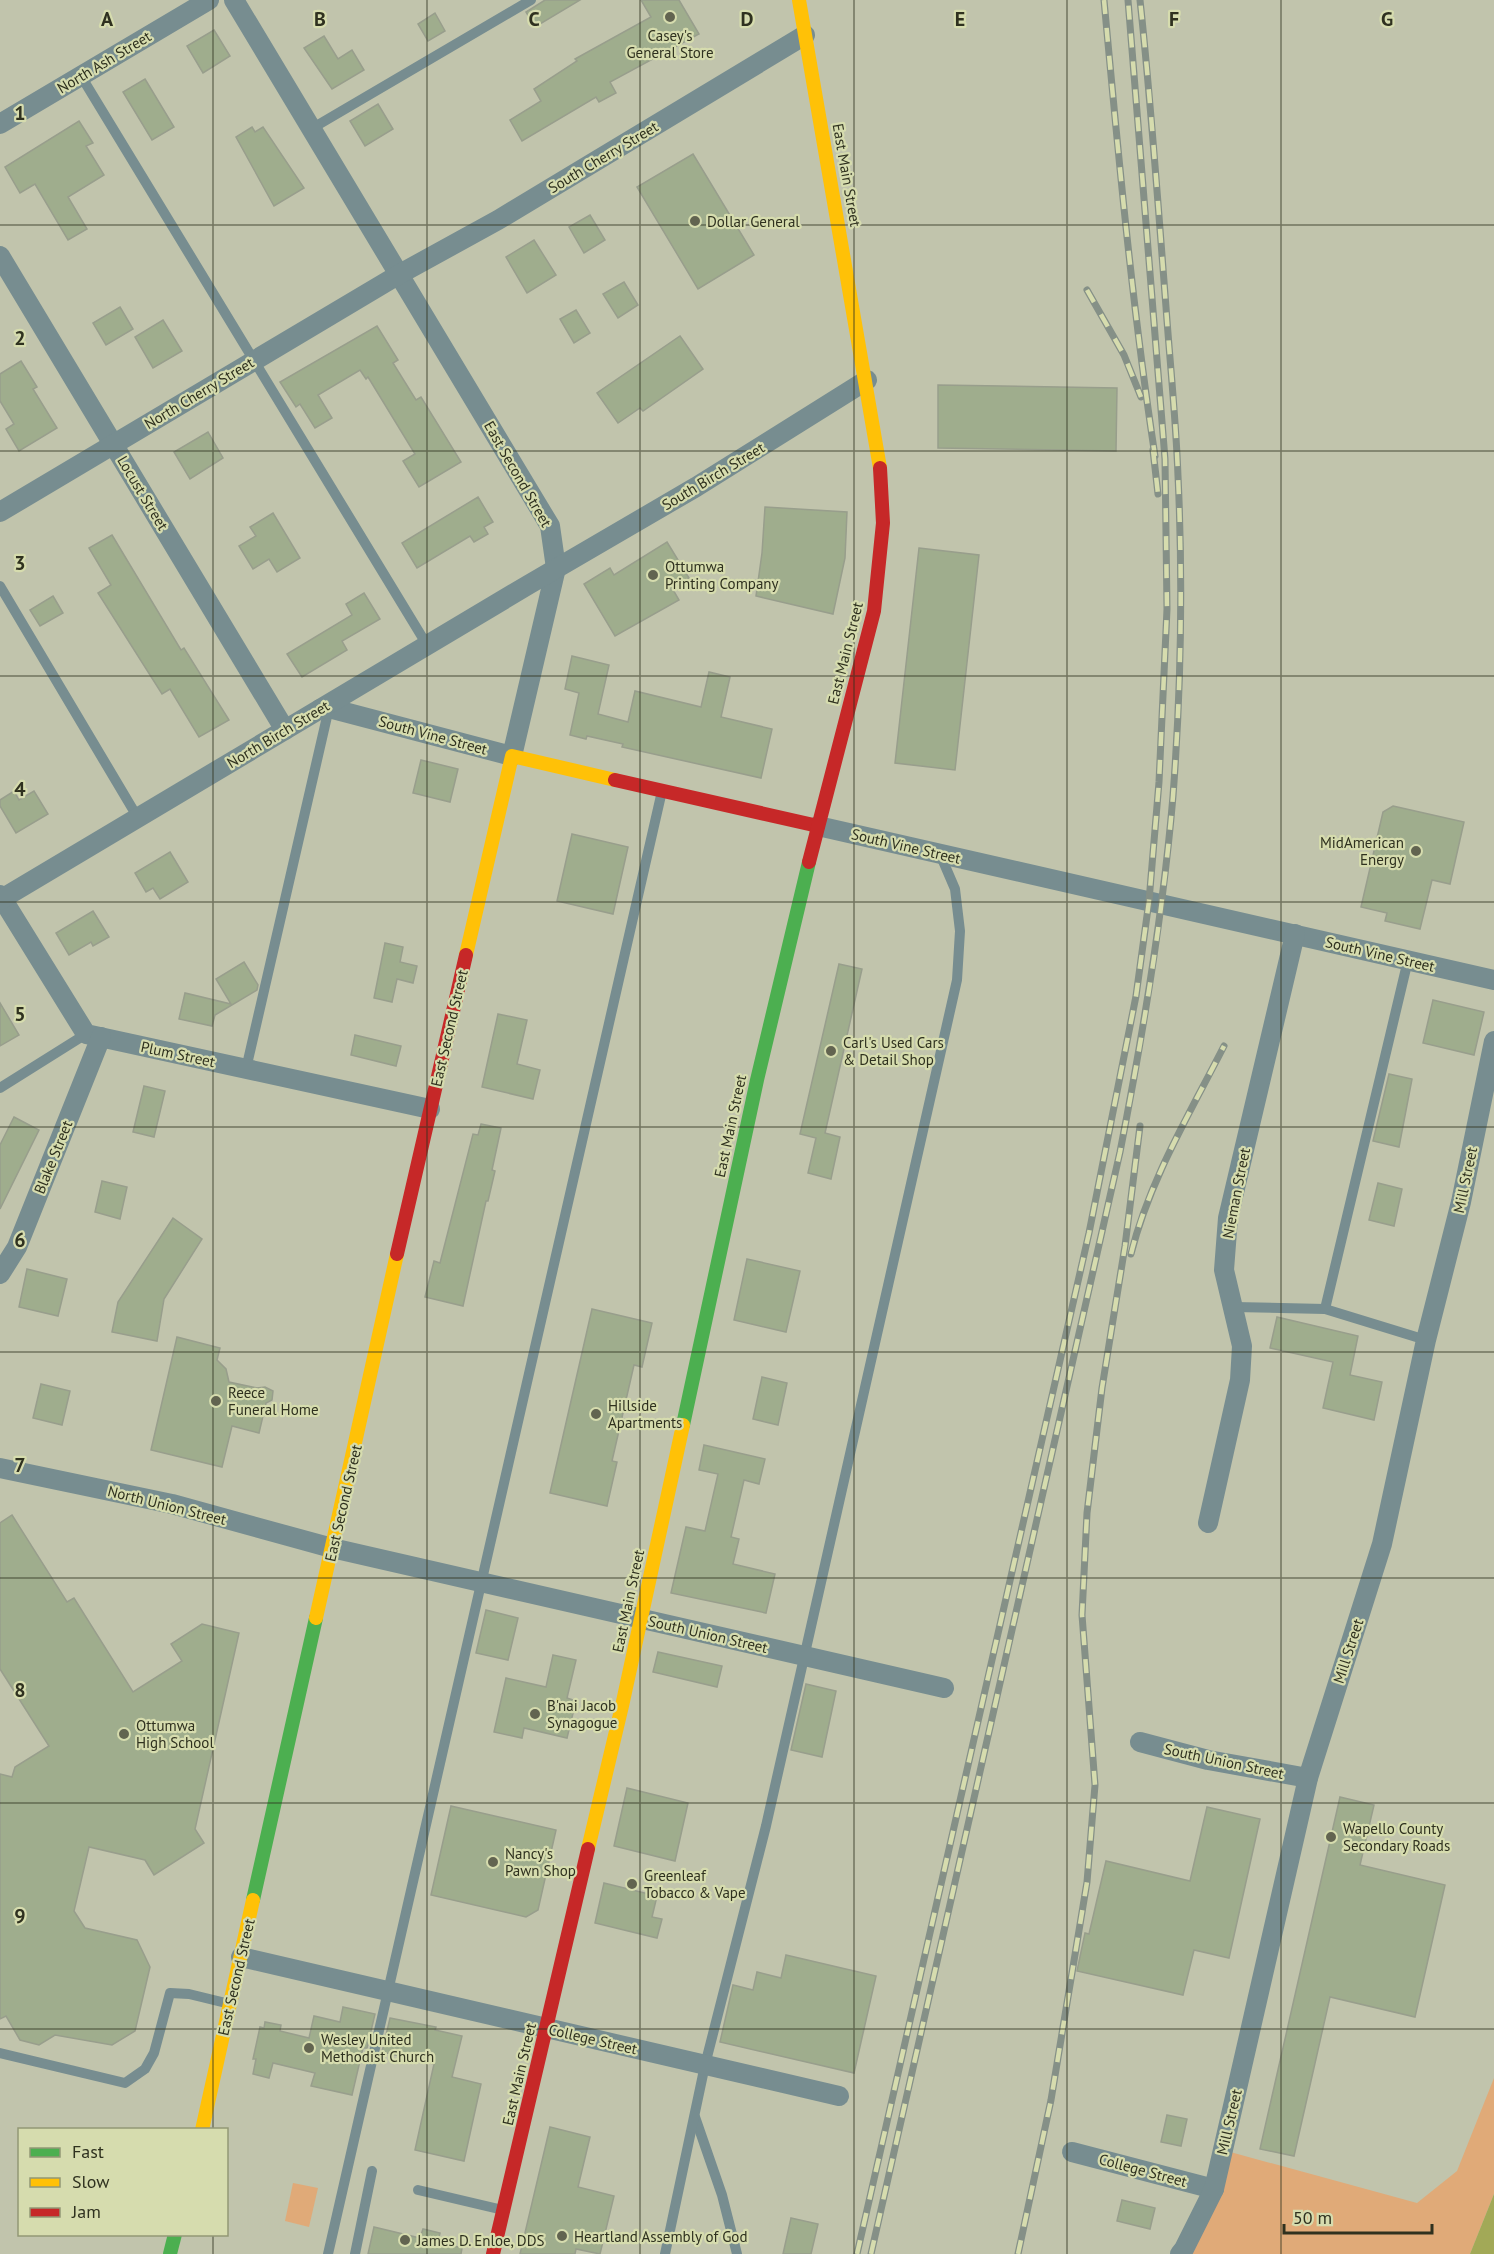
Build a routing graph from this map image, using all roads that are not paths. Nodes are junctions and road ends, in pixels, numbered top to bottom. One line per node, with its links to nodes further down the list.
1 (209, 0): 6 (street, North Ash Street)
2 (234, 0): 8 (street, East Second Street)
3 (531, 0): 8 (lane)
4 (799, 0): 5 (main road, East Main Street)
5 (806, 35): 10 (street, South Cherry Street); 12 (main road, East Main Street)
6 (81, 76): 7 (street, North Ash Street); 11 (lane)
7 (0, 124)
8 (311, 129): 10 (street, East Second Street)
9 (0, 256): 13 (street, Locust Street)
10 (398, 275): 11 (street, North Cherry Street); 15 (street, East Second Street)
11 (253, 361): 13 (street, North Cherry Street); 17 (lane)
12 (867, 380): 15 (street, South Birch Street); 23 (main road, East Main Street)
13 (113, 444): 14 (street, North Cherry Street); 19 (street, Locust Street)
14 (0, 512)
15 (556, 568): 17 (street, North Birch Street); 20 (street, East Second Street)
16 (0, 586): 22 (lane)
17 (427, 645): 18 (street, North Birch Street)
18 (324, 709): 19 (street, North Birch Street); 20 (street, South Vine Street); 31 (lane)
19 (285, 730): 22 (street, North Birch Street)
20 (512, 756): 21 (main road, South Vine Street); 33 (main road, East Second Street)
21 (662, 790): 23 (main road, South Vine Street); 41 (lane)
22 (138, 818): 25 (street, North Birch Street)
23 (818, 826): 24 (street, South Vine Street); 42 (main road, East Main Street)
24 (940, 854): 26 (street, South Vine Street); 43 (lane)
25 (1, 898): 29 (street)
26 (1295, 934): 27 (street, South Vine Street); 35 (street, Nieman Street)
27 (1408, 960): 28 (street, South Vine Street); 36 (lane)
28 (1494, 980)
29 (93, 1035): 31 (street, Plum Street); 32 (lane); 34 (street, Blake Street)
30 (1494, 1041): 37 (street, Mill Street)
31 (246, 1069): 33 (street, Plum Street)
32 (0, 1088)
33 (430, 1109): 40 (main road, East Second Street)
34 (0, 1274)
35 (1234, 1307): 36 (lane); 39 (street, Nieman Street)
36 (1325, 1309): 37 (lane)
37 (1426, 1340): 46 (street, Mill Street)
38 (0, 1468): 40 (street, North Union Street)
39 (1208, 1523)
40 (332, 1548): 41 (street, South Union Street); 47 (main road, East Second Street)
41 (481, 1582): 42 (street, South Union Street); 48 (lane)
42 (641, 1618): 43 (street, South Union Street); 50 (main road, East Main Street)
43 (805, 1656): 44 (street, South Union Street); 52 (lane)
44 (944, 1688)
45 (1140, 1742): 46 (street, South Union Street)
46 (1308, 1778): 58 (street, Mill Street)
47 (241, 1957): 48 (street, College Street); 49 (main road, East Second Street)
48 (388, 1992): 50 (street, College Street); 63 (lane)
49 (230, 2004): 51 (lane); 55 (main road, East Second Street)
50 (547, 2029): 52 (street, College Street); 60 (main road, East Main Street)
51 (0, 2053)
52 (705, 2065): 53 (street, College Street); 54 (lane)
53 (839, 2096)
54 (694, 2115): 66 (lane); 67 (lane)
55 (202, 2128)
56 (1072, 2152): 58 (street, College Street)
57 (372, 2171): 64 (lane)
58 (1214, 2189): 68 (street, Mill Street)
59 (418, 2190): 60 (lane)
60 (503, 2210): 65 (main road, East Main Street)
61 (175, 2236): 62 (main road)
62 (170, 2254)
63 (328, 2254)
64 (355, 2254)
65 (493, 2254)
66 (665, 2254)
67 (736, 2254)
68 (1180, 2254)

